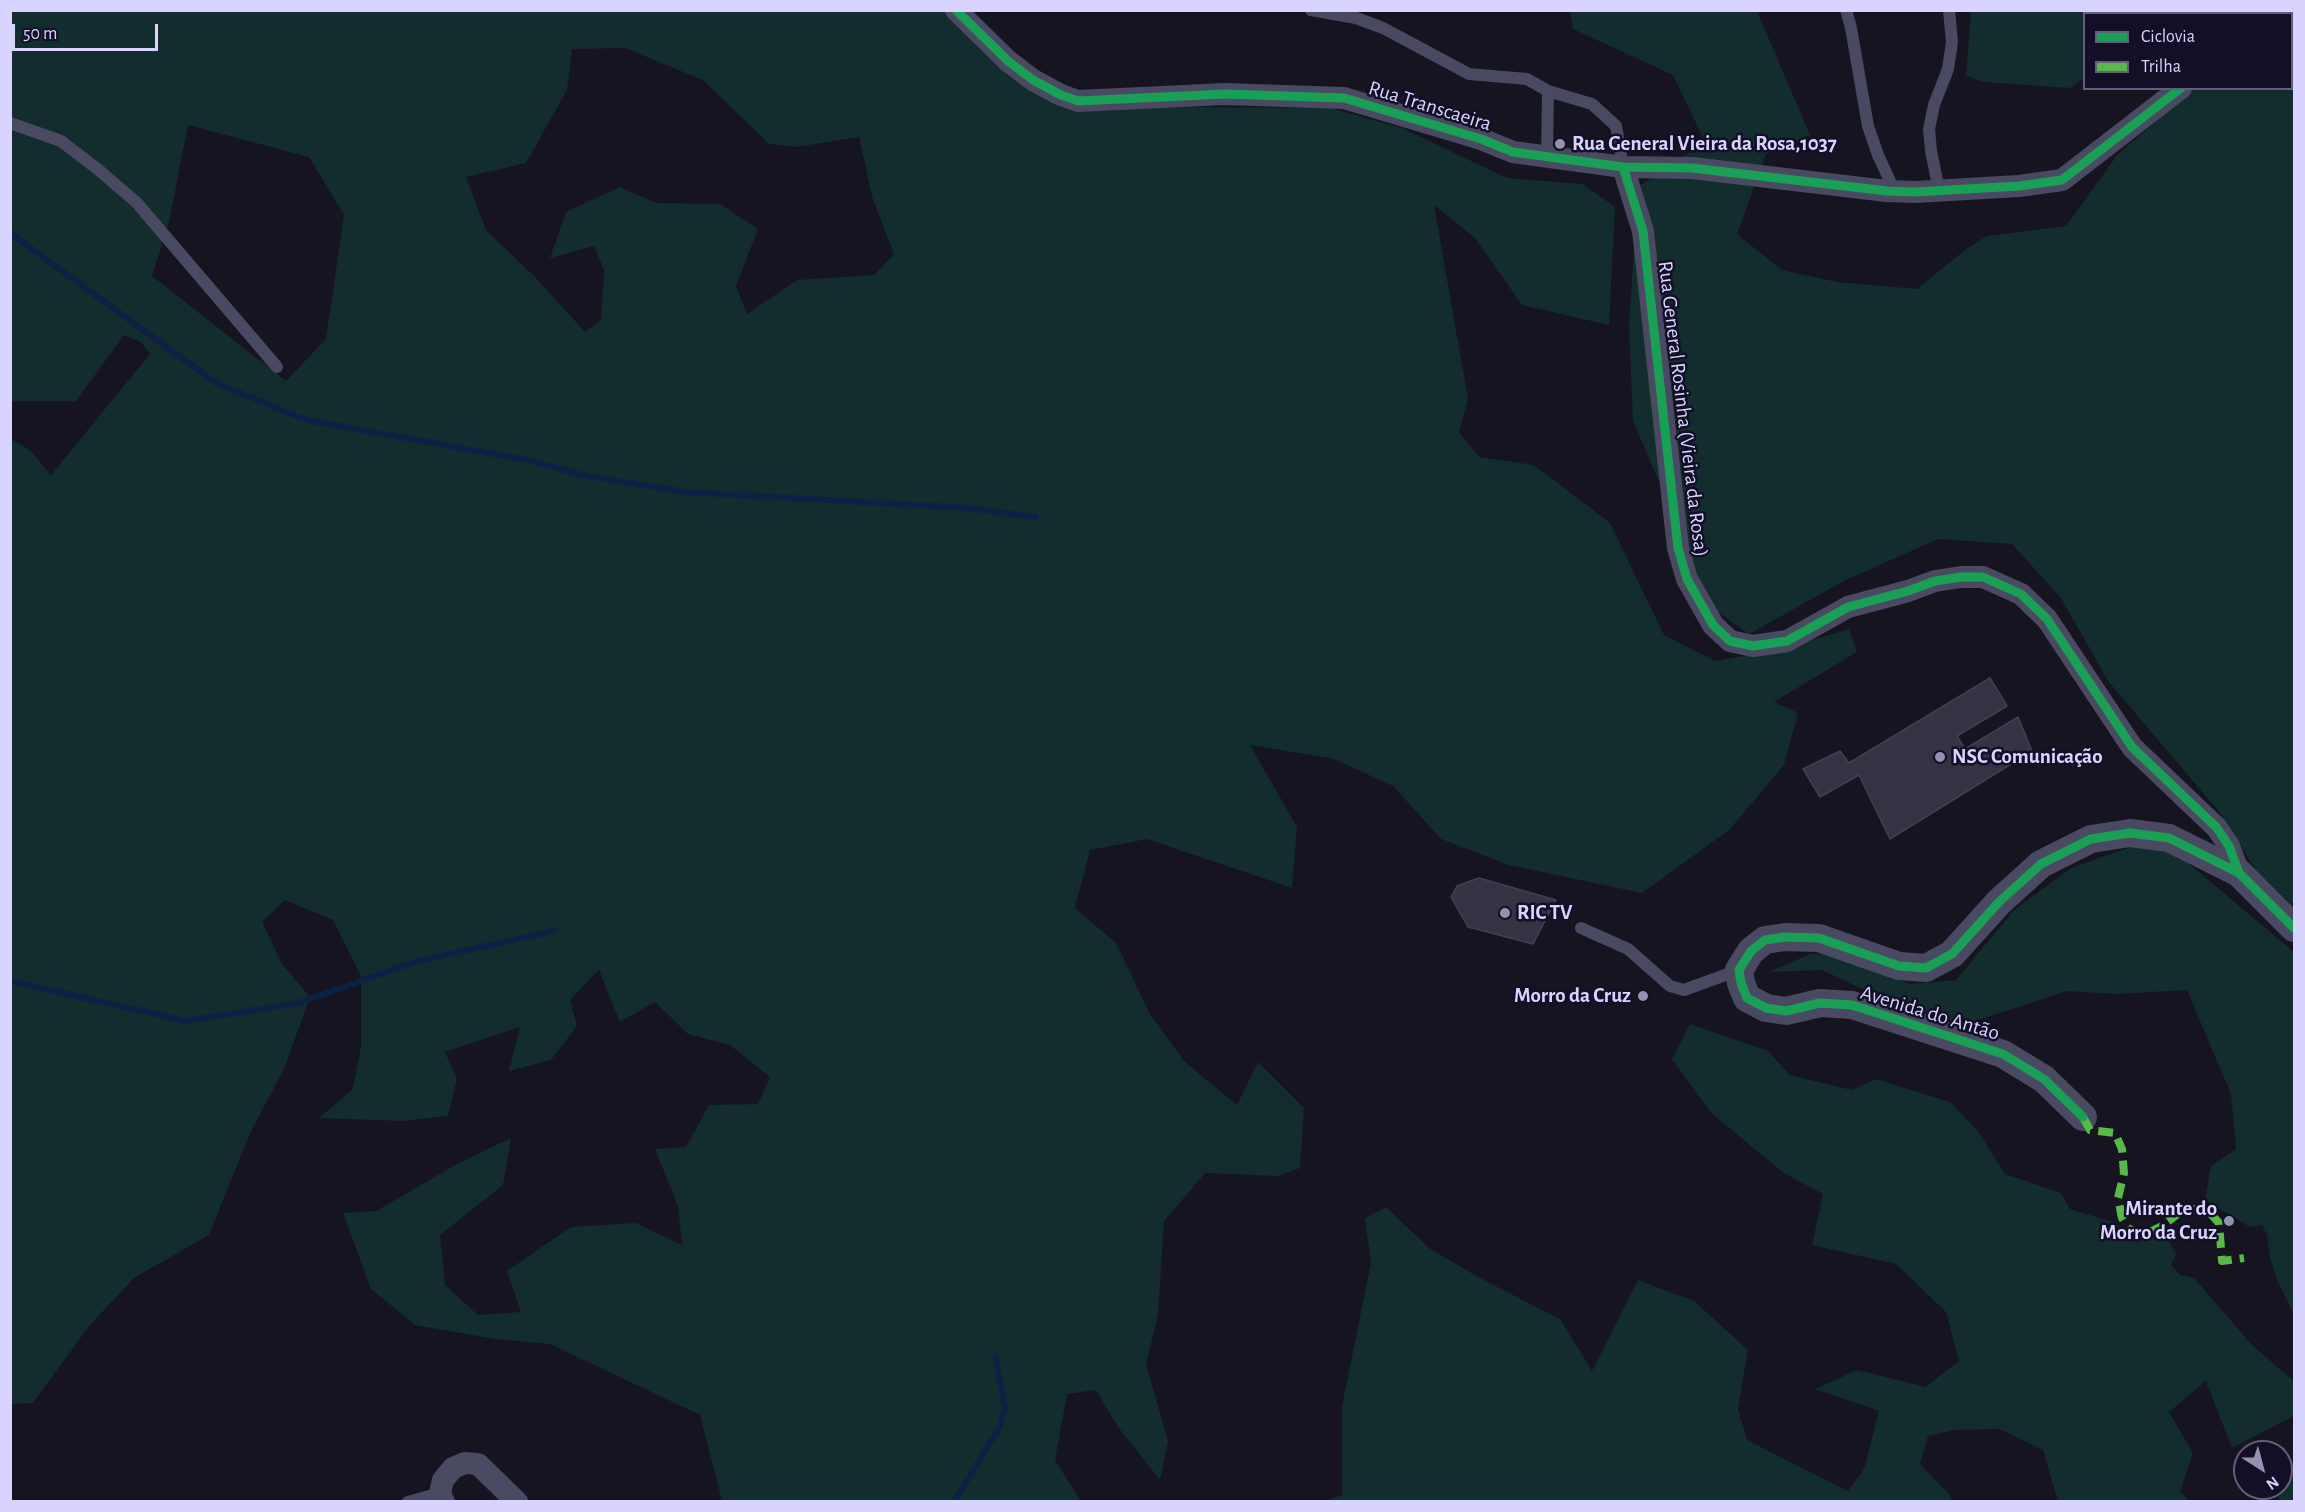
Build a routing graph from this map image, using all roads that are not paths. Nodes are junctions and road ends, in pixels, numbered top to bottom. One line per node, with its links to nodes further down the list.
1 (956, 10): 8 (street, Rua Transcaeira)
2 (1311, 10): 6 (lane)
3 (1845, 10): 11 (lane)
4 (1949, 10): 10 (lane)
5 (2178, 90): 10 (street)
6 (1548, 91): 8 (lane); 9 (lane)
7 (10, 123): 12 (lane)
8 (1547, 157): 9 (street, Rua Transcaeira)
9 (1623, 167): 11 (street); 13 (street, Rua General Rosinha (Vieira da Rosa))
10 (1939, 190): 11 (street)
11 (1895, 192)
12 (277, 366)
13 (2238, 873): 14 (street, Avenida do Antão); 16 (street, Avenida do Antão)
14 (2295, 927)
15 (1581, 928): 16 (lane)
16 (1738, 970): 17 (street, Avenida do Antão)
17 (2083, 1117)
18 (442, 1497): 19 (lane); 20 (street)
19 (408, 1502)
20 (517, 1502)

